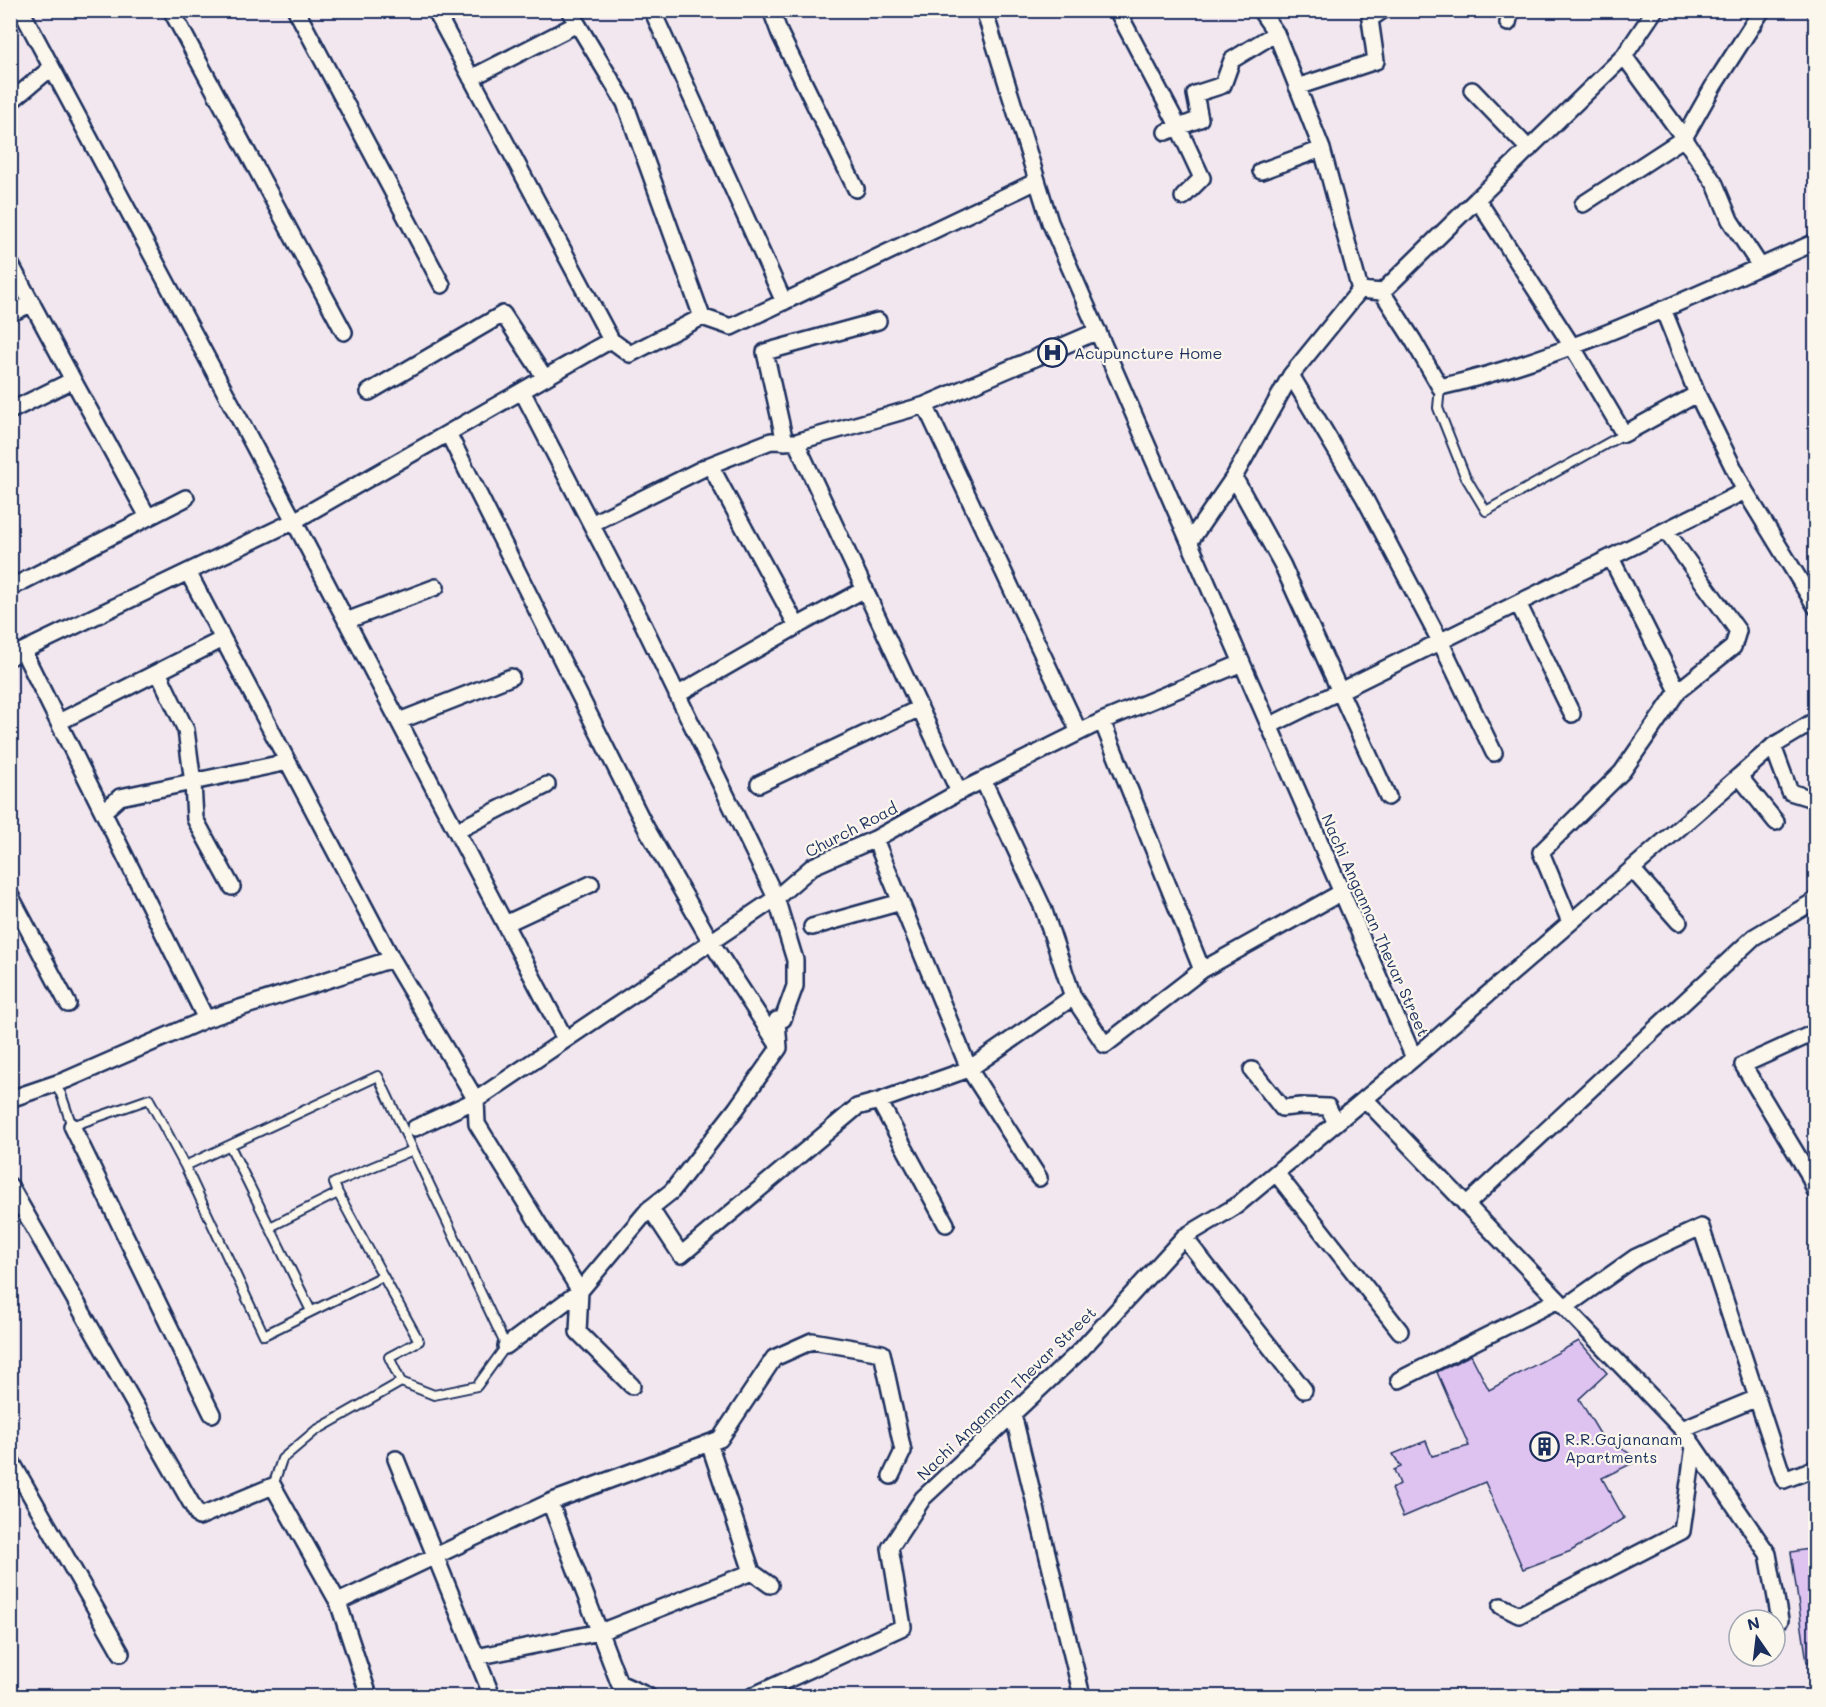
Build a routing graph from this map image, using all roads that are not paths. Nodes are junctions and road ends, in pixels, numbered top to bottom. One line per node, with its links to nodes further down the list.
1 (21, 10): 17 (street)
2 (171, 10): 45 (street)
3 (296, 10): 35 (street)
4 (435, 10): 18 (street)
5 (568, 10): 14 (street)
6 (652, 10): 38 (street)
7 (771, 10): 28 (street)
8 (984, 10): 27 (street, Nachi Angannan Thevar Street)
9 (1122, 10): 22 (street)
10 (1260, 10): 15 (street)
11 (1383, 10): 19 (street)
12 (1655, 10): 16 (street)
13 (1762, 10): 23 (street)
14 (577, 24): 18 (street); 42 (street)
15 (1276, 33): 19 (street); 22 (street)
16 (1624, 56): 23 (street); 25 (street)
17 (51, 68): 21 (street); 65 (street)
18 (471, 78): 46 (street)
19 (1297, 87): 24 (street)
20 (1472, 90): 25 (street)
21 (10, 102)
22 (1173, 130): 29 (street)
23 (1684, 138): 31 (street); 34 (street)
24 (1322, 148): 26 (street); 36 (street)
25 (1528, 149): 30 (street)
26 (1261, 171)
27 (1037, 181): 38 (street); 44 (street, Nachi Angannan Thevar Street)
28 (856, 189)
29 (1183, 196)
30 (1478, 199): 37 (street); 47 (street)
31 (1583, 204)
32 (1815, 242): 34 (street)
33 (10, 263): 39 (street)
34 (1760, 266): 40 (street)
35 (442, 285)
36 (1360, 290): 37 (street); 48 (street)
37 (1382, 292): 51 (street)
38 (784, 302): 42 (street)
39 (32, 303): 41 (street); 50 (street)
40 (1663, 309): 47 (street); 54 (street)
41 (10, 314)
42 (702, 317): 46 (street)
43 (878, 321): 59 (street)
44 (1098, 331): 55 (street); 68 (street, Nachi Angannan Thevar Street)
45 (344, 332)
46 (611, 340): 49 (street)
47 (1572, 346): 51 (street); 58 (street)
48 (1291, 375): 61 (street); 79 (street)
49 (545, 378): 52 (street); 53 (street)
50 (73, 380): 56 (street); 64 (street)
51 (1440, 387): 58 (lane)
52 (522, 391): 57 (street); 66 (street)
53 (369, 392)
54 (1697, 394): 58 (street); 62 (street)
55 (925, 405): 59 (street); 94 (street)
56 (10, 411)
57 (448, 433): 65 (street); 122 (street)
58 (1624, 434)
59 (790, 442): 60 (street); 73 (street)
60 (710, 465): 66 (street); 77 (street)
61 (1234, 477): 68 (street); 84 (street)
62 (1745, 491): 67 (street); 75 (street)
63 (186, 498): 64 (street)
64 (148, 517): 72 (street)
65 (294, 521): 70 (street); 76 (street)
66 (591, 524): 86 (street)
67 (1665, 531): 69 (street); 85 (street)
68 (1190, 541): 81 (street, Nachi Angannan Thevar Street)
69 (1611, 558): 74 (street); 85 (street)
70 (188, 572): 78 (street); 80 (street)
71 (436, 587): 76 (street)
72 (10, 588)
73 (865, 589): 77 (street); 87 (street)
74 (1518, 603): 79 (street); 88 (street)
75 (1815, 607)
76 (346, 621): 90 (street)
77 (797, 626): 86 (street)
78 (223, 639): 82 (street); 97 (street)
79 (1440, 642): 84 (street); 96 (street)
80 (17, 654): 92 (street)
81 (1242, 663): 91 (street, Church Road); 93 (street, Nachi Angannan Thevar Street)
82 (158, 672): 92 (street); 100 (street)
83 (511, 677): 90 (street)
84 (1340, 691): 93 (street); 104 (street)
85 (1678, 691): 118 (street)
86 (676, 695): 115 (street)
87 (920, 708): 101 (street); 103 (street)
88 (1572, 714)
89 (1815, 720): 95 (street)
90 (399, 721): 108 (street)
91 (1102, 721): 94 (street, Church Road); 124 (street)
92 (59, 722): 106 (street)
93 (1269, 726): 113 (street, Nachi Angannan Thevar Street)
94 (1079, 732): 99 (street, Church Road)
95 (1773, 746): 98 (street); 105 (street)
96 (1494, 753)
97 (288, 762): 100 (street); 123 (street)
98 (1739, 776): 107 (street); 110 (street)
99 (983, 780): 103 (street, Church Road); 125 (street)
100 (193, 783): 106 (street); 112 (street)
101 (759, 784)
102 (547, 785): 108 (street)
103 (959, 792): 109 (street, Church Road)
104 (1388, 797)
105 (1815, 800)
106 (103, 812): 127 (street)
107 (1776, 822)
108 (456, 831): 120 (street)
109 (875, 839): 115 (street, Church Road); 117 (street)
110 (1632, 869): 118 (street); 119 (street)
111 (591, 884): 120 (street)
112 (232, 887)
113 (1342, 892): 124 (street); 131 (street, Nachi Angannan Thevar Street)
114 (10, 895): 126 (street)
115 (776, 897): 122 (street, Church Road); 130 (street)
116 (1815, 900): 151 (street)
117 (901, 902): 121 (street); 132 (street)
118 (1570, 922): 131 (street)
119 (1679, 922)
120 (505, 924): 129 (street)
121 (812, 927)
122 (711, 942): 129 (street, Church Road); 130 (street)
123 (392, 959): 127 (street); 137 (street)
124 (1202, 970): 125 (street)
125 (1073, 997): 132 (street)
126 (68, 1004)
127 (206, 1019): 134 (street)
128 (1815, 1032): 145 (street)
129 (565, 1040): 137 (street, Church Road)
130 (779, 1048): 152 (street)
131 (1414, 1058): 136 (street, Nachi Angannan Thevar Street)
132 (969, 1069): 138 (street); 147 (street)
133 (1252, 1070): 139 (street)
134 (54, 1084): 135 (street); 140 (lane)
135 (10, 1099)
136 (1365, 1099): 139 (street, Nachi Angannan Thevar Street); 151 (street)
137 (476, 1100): 141 (street, Church Road); 157 (street)
138 (879, 1101): 152 (street); 153 (street)
139 (1336, 1123): 146 (street, Nachi Angannan Thevar Street)
140 (72, 1126): 144 (lane); 167 (street)
141 (410, 1131): 142 (lane); 143 (lane)
142 (230, 1146): 144 (lane); 154 (lane)
143 (413, 1150): 149 (lane); 161 (lane)
144 (185, 1166): 159 (lane)
145 (1812, 1172): 150 (street)
146 (1276, 1173): 155 (street, Nachi Angannan Thevar Street); 160 (street)
147 (1039, 1178)
148 (10, 1186): 176 (street)
149 (338, 1193): 154 (lane); 156 (lane)
150 (1815, 1193)
151 (1466, 1204): 158 (street)
152 (650, 1208): 157 (street)
153 (946, 1224)
154 (270, 1227): 159 (lane)
155 (1184, 1237): 165 (street); 168 (street, Nachi Angannan Thevar Street)
156 (383, 1276): 159 (lane); 163 (lane)
157 (580, 1291): 161 (street); 164 (street)
158 (1561, 1304): 162 (street); 166 (street); 169 (street)
159 (311, 1311)
160 (1400, 1331)
161 (507, 1346): 163 (lane)
162 (1399, 1380)
163 (401, 1382): 176 (lane)
164 (632, 1386)
165 (1304, 1390)
166 (1757, 1398): 169 (street); 174 (street)
167 (212, 1414)
168 (1013, 1414): 190 (street, Nachi Angannan Thevar Street); 191 (street)
169 (1683, 1430): 171 (street)
170 (709, 1443): 175 (street, Nachi Angannan Thevar Street); 177 (street, Nachi Angannan Thevar Street); 179 (street)
171 (1694, 1446): 182 (street); 183 (street)
172 (10, 1459): 185 (street)
173 (396, 1459): 178 (street)
174 (1815, 1468)
175 (891, 1476)
176 (273, 1485): 181 (street)
177 (550, 1502): 178 (street, Nachi Angannan Thevar Street); 184 (street)
178 (435, 1556): 181 (street, Nachi Angannan Thevar Street); 186 (street)
179 (752, 1572): 180 (street); 184 (street)
180 (770, 1585)
181 (338, 1602): 187 (street)
182 (1501, 1606)
183 (1778, 1608)
184 (600, 1632): 186 (street); 189 (street)
185 (121, 1653)
186 (476, 1657): 188 (street)
187 (369, 1696)
188 (492, 1696)
189 (648, 1696)
190 (752, 1696)
191 (1082, 1696)

